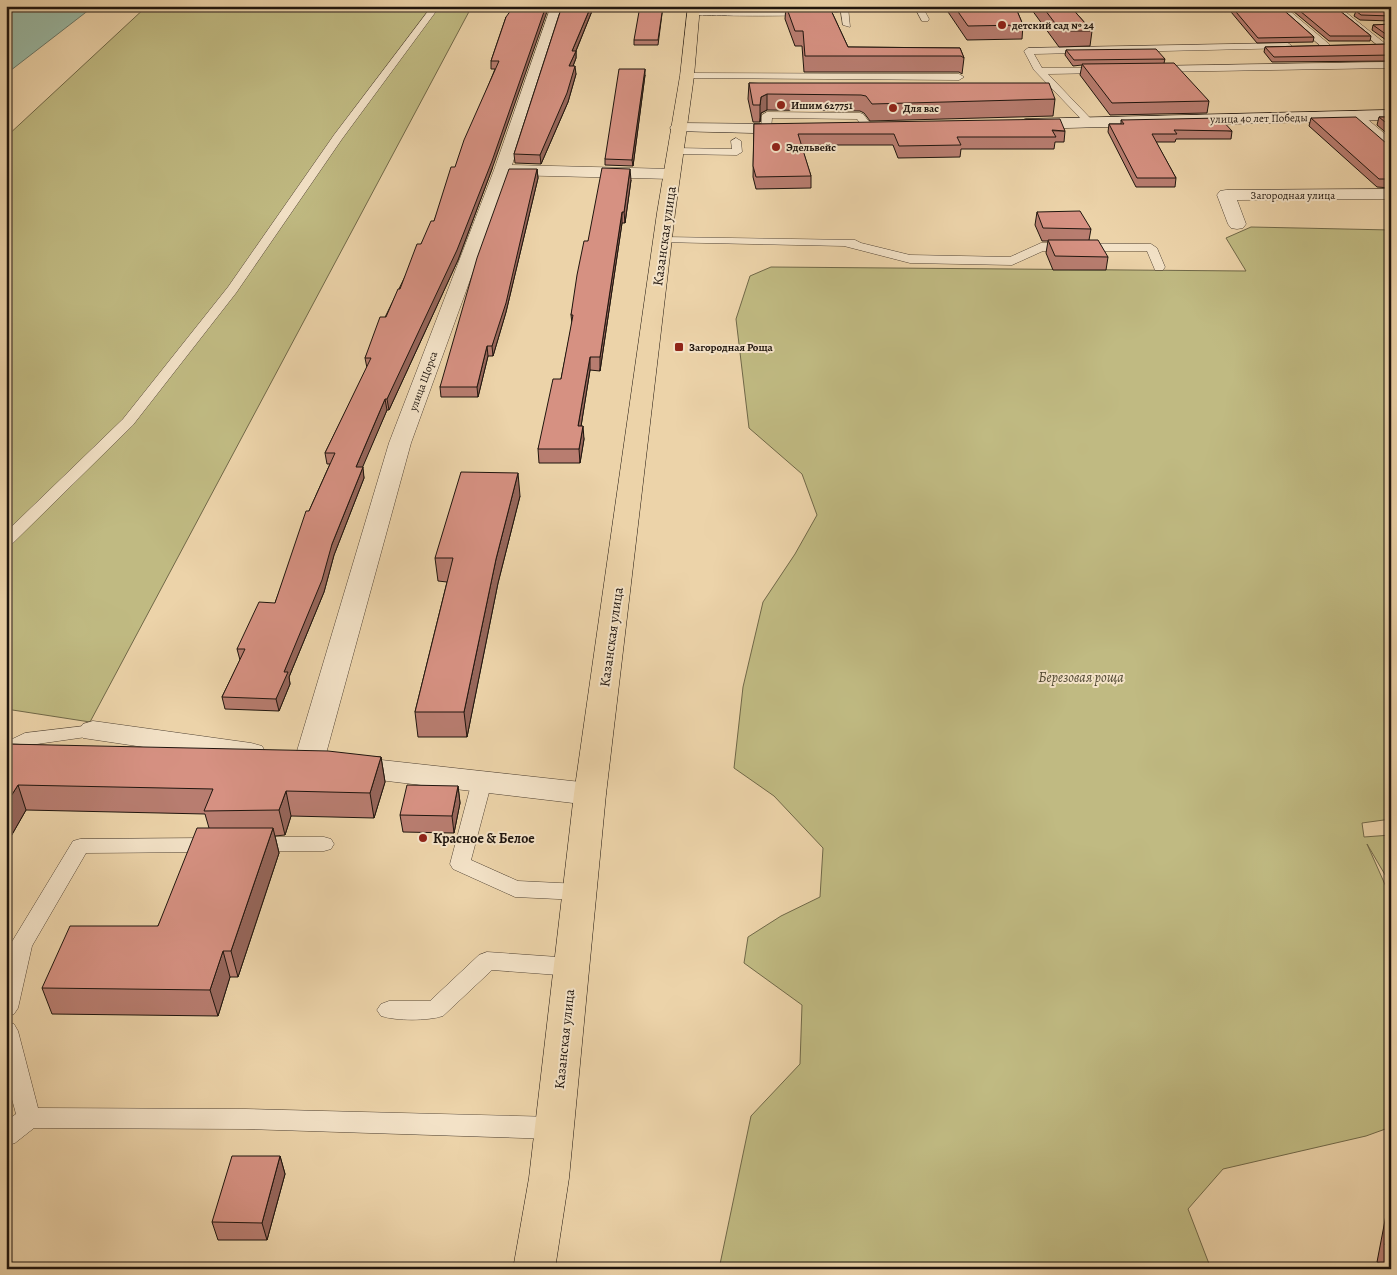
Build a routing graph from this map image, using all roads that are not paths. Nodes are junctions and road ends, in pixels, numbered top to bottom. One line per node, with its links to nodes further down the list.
1 (436, 6): 43 (lane)
2 (557, 6): 36 (street, улица Щорса)
3 (918, 6): 12 (lane)
4 (1279, 6): 19 (lane)
5 (847, 7): 6 (street); 13 (lane)
6 (827, 8): 9 (street)
7 (693, 9): 8 (street); 25 (main road, Казанская улица)
8 (731, 9): 9 (street)
9 (784, 9)
10 (1336, 9): 11 (lane); 14 (lane)
11 (1357, 12)
12 (924, 19)
13 (847, 25)
14 (1358, 25): 15 (lane); 17 (lane)
15 (1374, 25)
16 (1364, 45): 17 (lane)
17 (1387, 45)
18 (1296, 46): 24 (lane)
19 (1306, 46)
20 (1391, 65): 22 (lane)
21 (743, 68): 26 (lane)
22 (1148, 69)
23 (1118, 70): 24 (lane)
24 (1041, 71): 30 (lane)
25 (687, 76): 26 (lane); 35 (main road, Казанская улица)
26 (792, 77): 27 (lane)
27 (959, 78)
28 (1391, 115): 29 (street, улица 40 лет Победы)
29 (1355, 116): 30 (street, улица 40 лет Победы); 34 (street)
30 (1089, 122): 31 (street, улица 40 лет Победы)
31 (1009, 124)
32 (874, 128): 35 (street)
33 (736, 141): 35 (lane)
34 (1391, 147)
35 (675, 151): 36 (street); 39 (main road, Казанская улица)
36 (502, 170): 46 (street, улица Щорса)
37 (1391, 194): 38 (street, Загородная улица)
38 (1237, 224)
39 (664, 240): 40 (lane); 48 (main road, Казанская улица)
40 (845, 243): 41 (lane); 42 (lane)
41 (874, 243)
42 (1159, 266)
43 (6, 542)
44 (93, 731): 45 (lane); 46 (street)
45 (6, 750)
46 (309, 761): 47 (street)
47 (482, 782): 48 (street); 50 (lane)
48 (590, 794): 50 (main road, Казанская улица)
49 (324, 844): 52 (lane)
50 (580, 892): 51 (main road, Казанская улица)
51 (572, 967): 53 (lane); 56 (main road, Казанская улица)
52 (6, 1008)
53 (389, 1010)
54 (6, 1031): 55 (lane)
55 (29, 1118): 56 (lane); 57 (lane)
56 (554, 1128): 58 (main road, Казанская улица)
57 (6, 1135)
58 (534, 1269)

